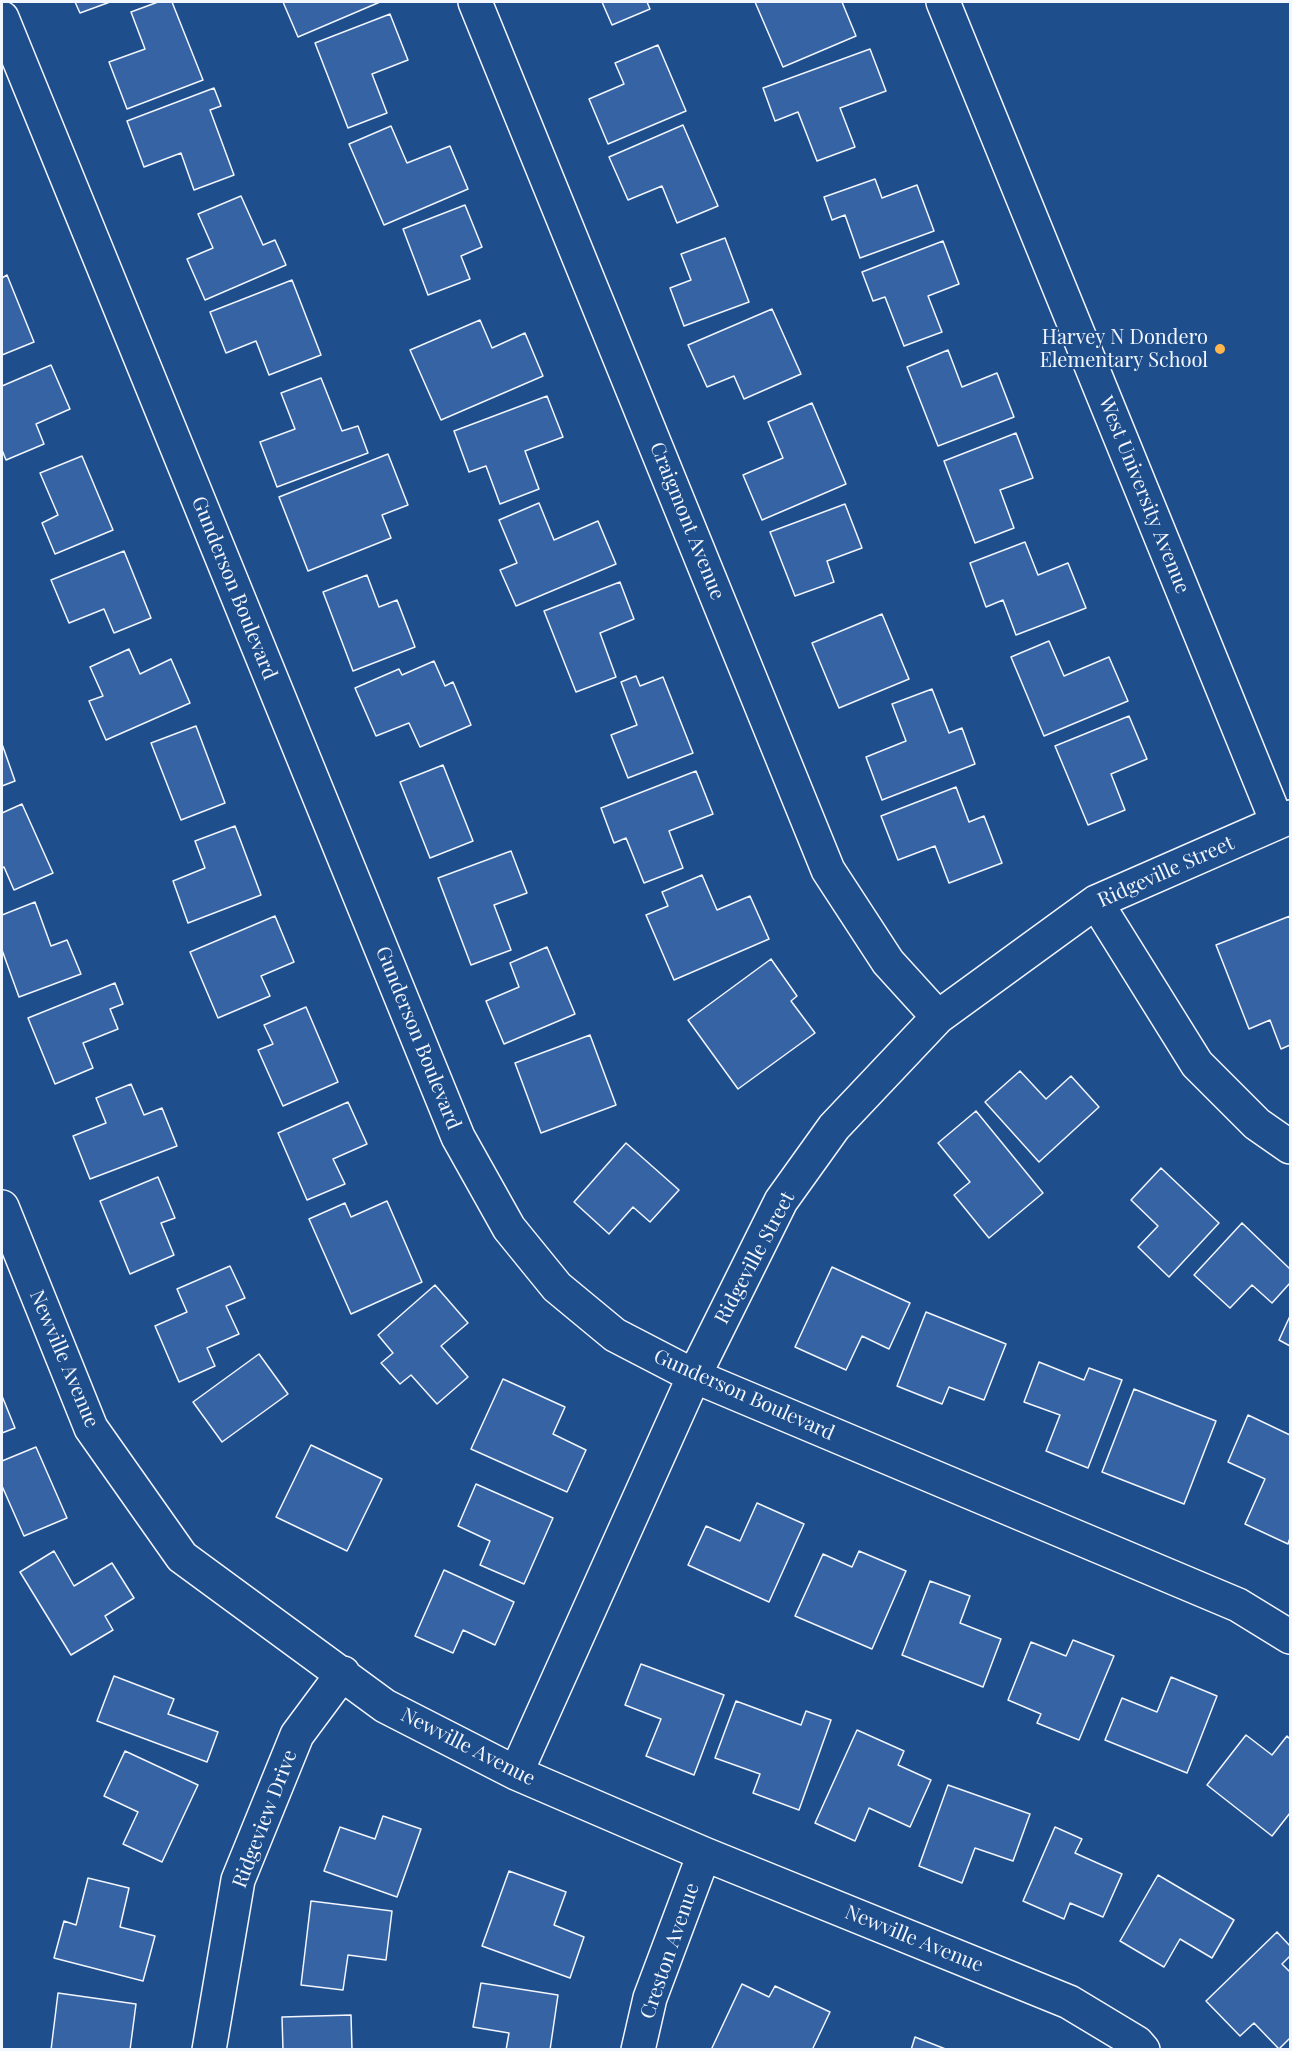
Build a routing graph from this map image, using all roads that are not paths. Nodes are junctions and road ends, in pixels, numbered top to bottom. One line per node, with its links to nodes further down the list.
1 (476, 2): 6 (street, Craigmont Avenue)
2 (942, 2): 4 (street, West University Avenue)
3 (2, 18): 9 (street, Gunderson Boulevard)
4 (1284, 820): 5 (street, Ridgeville Street)
5 (1096, 902): 6 (street, Ridgeville Street); 7 (street)
6 (938, 1017): 9 (street, Ridgeville Street)
7 (1290, 1147)
8 (2, 1207): 11 (street, Newville Avenue)
9 (694, 1376): 10 (street, Gunderson Boulevard); 12 (street, Ridgeville Street)
10 (1290, 1636)
11 (343, 1673): 12 (street, Newville Avenue); 14 (street, Ridgeview Drive)
12 (516, 1773): 13 (street, Newville Avenue)
13 (704, 1854): 15 (street, Creston Avenue); 16 (street, Newville Avenue)
14 (209, 2049)
15 (638, 2049)
16 (1143, 2049)

